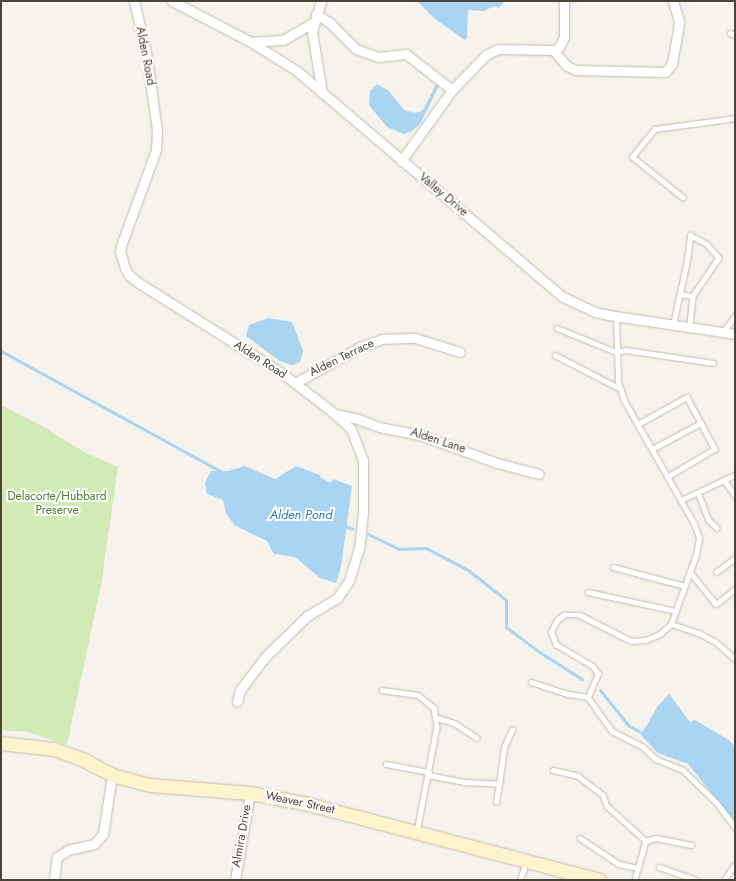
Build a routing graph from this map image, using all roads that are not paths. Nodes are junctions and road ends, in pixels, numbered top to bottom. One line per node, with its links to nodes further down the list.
1 (134, 1): 28 (street, Alden Road)
2 (172, 1): 8 (street, Valley Drive)
3 (321, 1): 6 (street)
4 (564, 1): 9 (street)
5 (674, 1): 9 (street)
6 (316, 14): 7 (street); 10 (street)
7 (313, 23): 8 (street); 11 (street)
8 (251, 42): 11 (street, Valley Drive)
9 (554, 51): 10 (street)
10 (452, 90): 13 (street)
11 (322, 93): 13 (street, Valley Drive)
12 (735, 118): 14 (lane)
13 (401, 161): 17 (street, Valley Drive)
14 (683, 198)
15 (680, 294): 16 (lane); 16 (lane); 19 (lane)
16 (693, 296): 20 (lane)
17 (616, 316): 19 (street, Valley Drive); 25 (lane)
18 (735, 316): 22 (lane)
19 (673, 324): 20 (street, Valley Drive)
20 (690, 327): 22 (street, Valley Drive)
21 (556, 328): 25 (lane)
22 (723, 332): 23 (street, Valley Drive)
23 (735, 334)
24 (460, 352): 28 (street, Alden Terrace)
25 (616, 352): 27 (lane); 29 (lane)
26 (555, 355): 29 (lane)
27 (713, 363)
28 (295, 383): 30 (street, Alden Road)
29 (621, 389): 32 (lane)
30 (335, 414): 34 (street, Alden Lane); 55 (street, Alden Road)
31 (701, 423): 32 (lane); 33 (lane); 36 (lane)
32 (638, 424): 33 (lane)
33 (652, 449): 36 (lane)
34 (539, 474)
35 (734, 475): 37 (lane)
36 (668, 476): 40 (lane)
37 (724, 480): 38 (lane); 39 (lane)
38 (698, 492): 40 (lane); 41 (lane)
39 (735, 495)
40 (681, 500): 44 (lane)
41 (717, 528)
42 (735, 558): 45 (lane)
43 (613, 567): 46 (lane)
44 (690, 572): 46 (lane); 47 (lane)
45 (716, 572)
46 (685, 586): 49 (lane)
47 (735, 589)
48 (588, 592): 49 (lane)
49 (676, 611): 50 (lane)
50 (670, 627): 51 (lane); 54 (lane)
51 (735, 658)
52 (531, 682): 54 (lane)
53 (382, 690): 56 (lane)
54 (588, 697): 67 (lane)
55 (237, 702)
56 (437, 718): 58 (lane); 62 (lane)
57 (512, 730): 64 (lane)
58 (477, 738)
59 (1, 743): 63 (street, Weaver Street)
60 (386, 764): 62 (lane)
61 (553, 770): 70 (lane)
62 (428, 773): 64 (lane); 68 (lane)
63 (112, 775): 65 (street, Weaver Street); 76 (street)
64 (499, 784): 66 (lane)
65 (250, 793): 68 (street, Weaver Street); 77 (street, Almira Drive)
66 (496, 802)
67 (735, 828)
68 (417, 832): 72 (street, Weaver Street)
69 (580, 838): 75 (lane)
70 (646, 841): 71 (lane); 75 (lane)
71 (691, 845)
72 (527, 860): 78 (lane); 79 (street, Weaver Street)
73 (735, 864): 82 (lane)
74 (659, 866): 81 (lane)
75 (638, 868): 80 (lane)
76 (54, 880)
77 (235, 880)
78 (520, 880)
79 (599, 880)
80 (635, 880)
81 (696, 880)
82 (724, 880)

